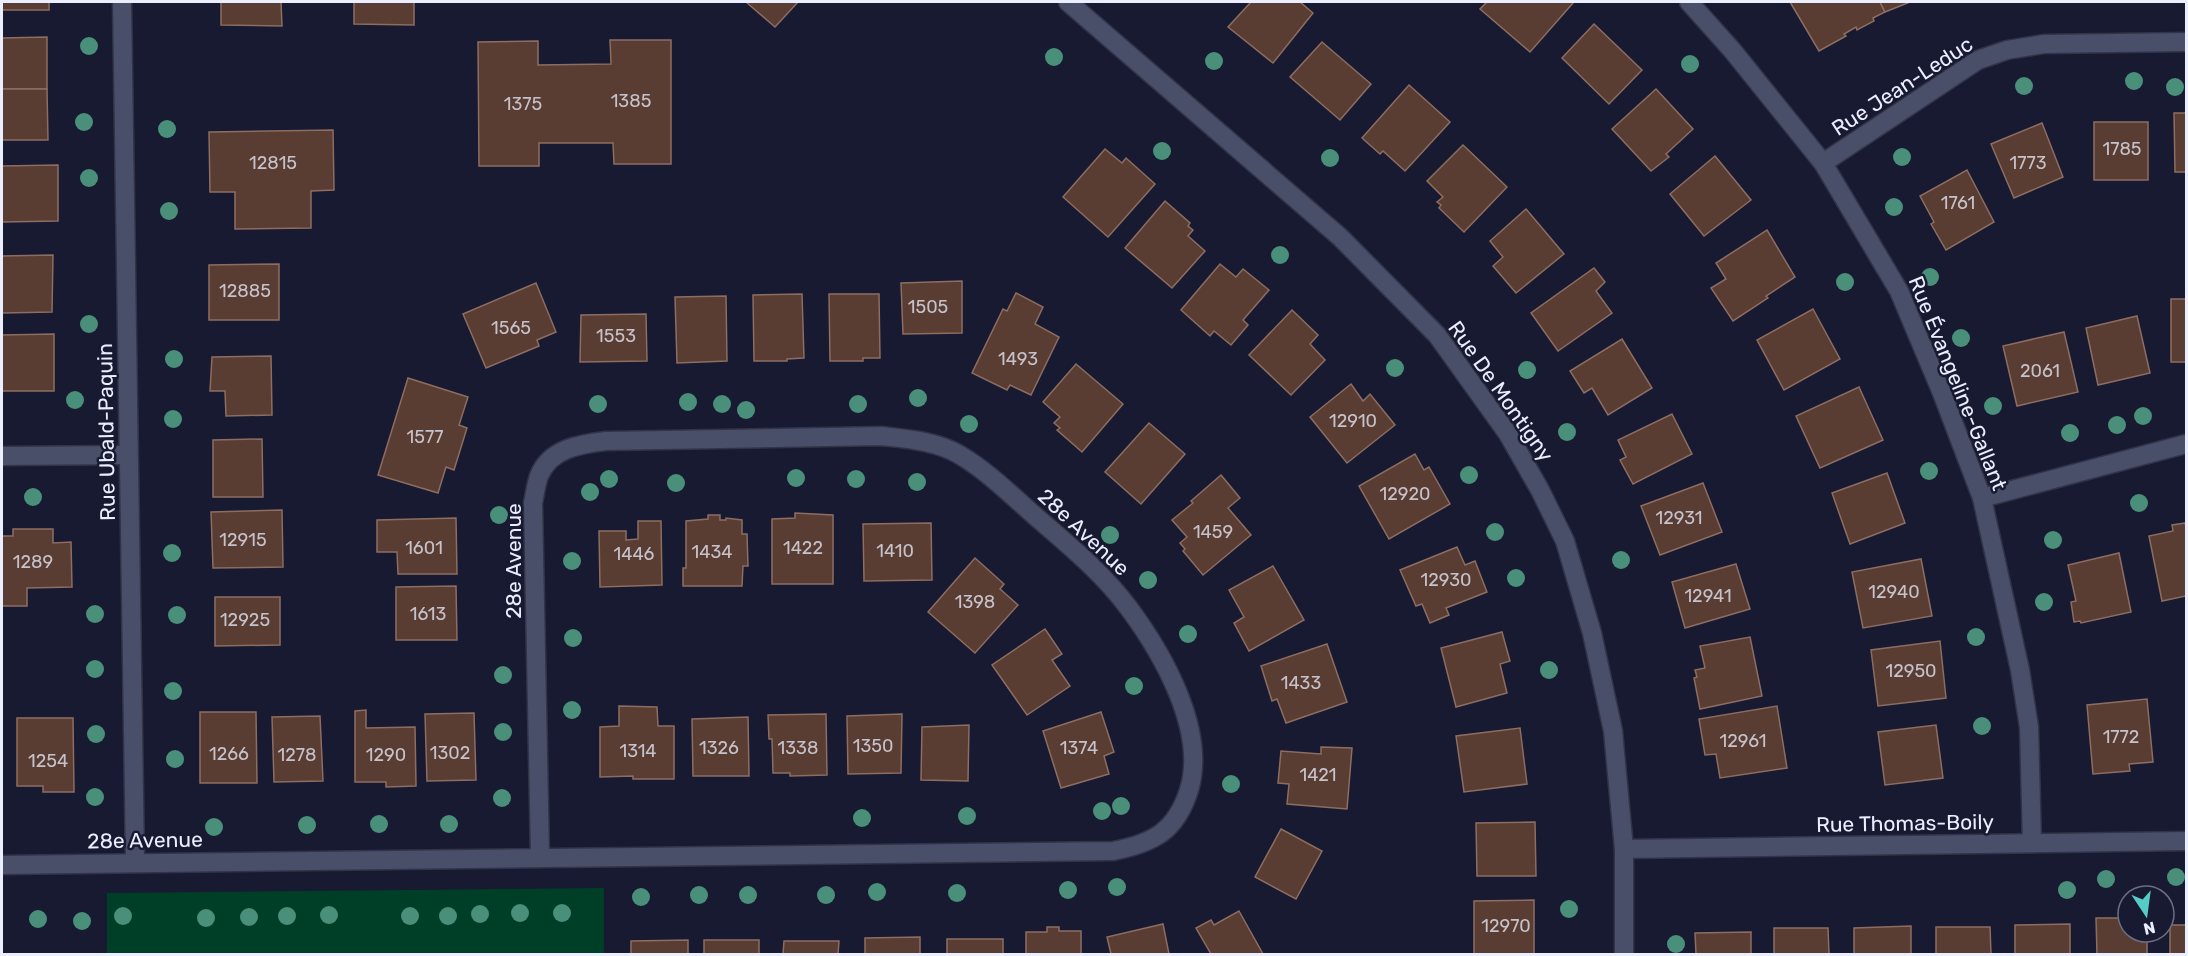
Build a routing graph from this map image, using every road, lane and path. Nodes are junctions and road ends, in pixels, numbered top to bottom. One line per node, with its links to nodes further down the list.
1 (122, 2): 7 (street, Rue Ubald-Paquin)
2 (1068, 2): 12 (street, Rue De Montigny)
3 (1689, 2): 5 (street, Rue Évangeline-Gallant)
4 (2187, 42): 5 (street, Rue Jean-Leduc)
5 (1823, 164): 9 (street, Rue Évangeline-Gallant)
6 (2187, 444): 9 (street)
7 (128, 455): 8 (street); 14 (street, Rue Ubald-Paquin)
8 (2, 456)
9 (1982, 498): 11 (street, Rue Évangeline-Gallant)
10 (2187, 841): 11 (street, Rue Thomas-Boily)
11 (2032, 843): 12 (street, Rue Thomas-Boily)
12 (1624, 849): 16 (street, Rue De Montigny)
13 (540, 856): 13 (street, 28e Avenue); 14 (street, 28e Avenue)
14 (135, 862): 15 (street, 28e Avenue)
15 (2, 865)
16 (1624, 954)

